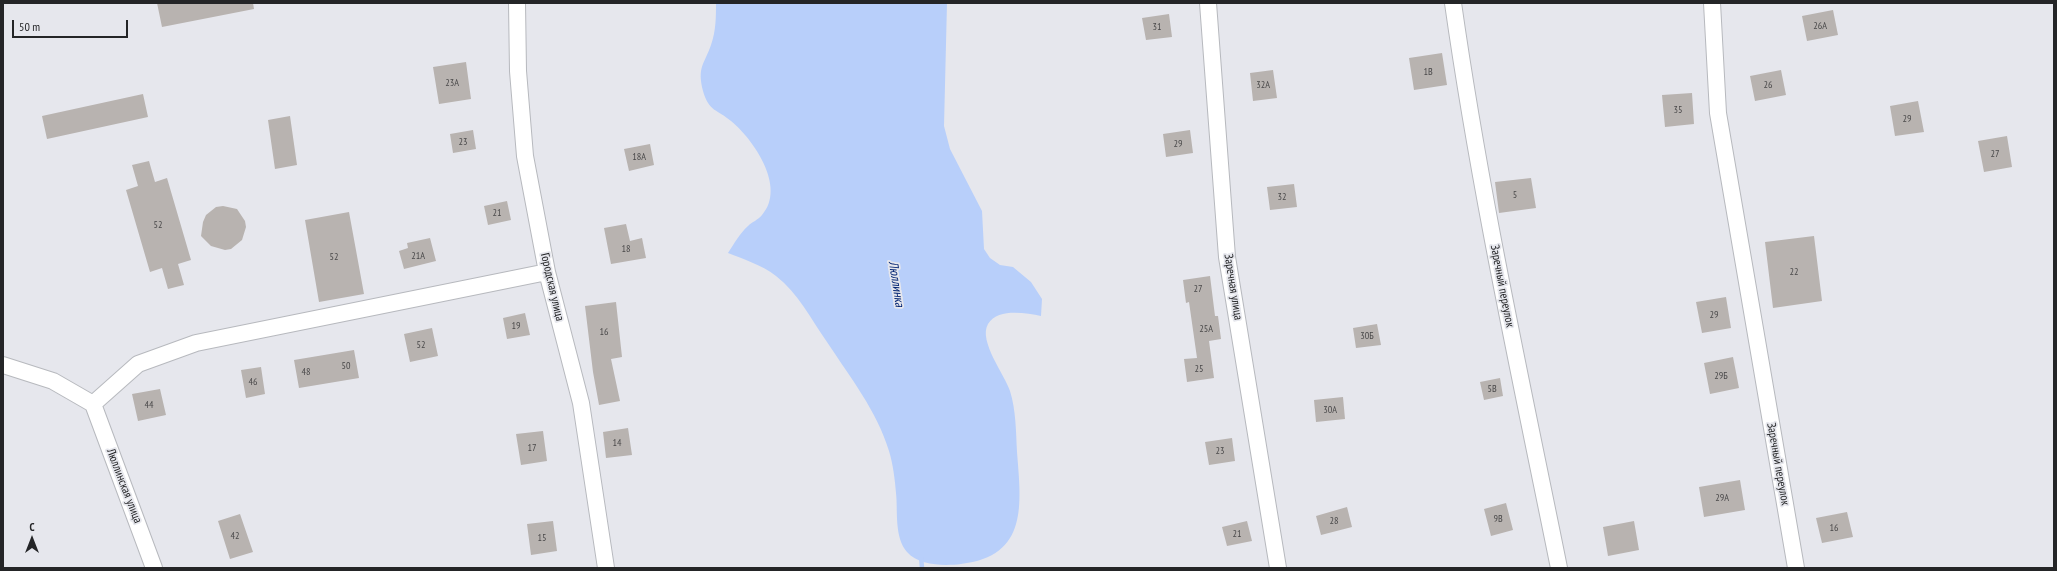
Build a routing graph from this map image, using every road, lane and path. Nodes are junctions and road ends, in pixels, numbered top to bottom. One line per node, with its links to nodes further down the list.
1 (1208, 3): 10 (street, Заречная улица)
2 (1453, 3): 11 (street, Заречный переулок)
3 (1712, 3): 12 (street, Заречный переулок)
4 (518, 4): 5 (street, Городская улица)
5 (547, 272): 7 (street); 9 (street, Городская улица)
6 (3, 365): 7 (street)
7 (93, 404): 8 (street, Люллинская улица)
8 (154, 568)
9 (606, 568)
10 (1278, 568)
11 (1559, 568)
12 (1796, 568)

